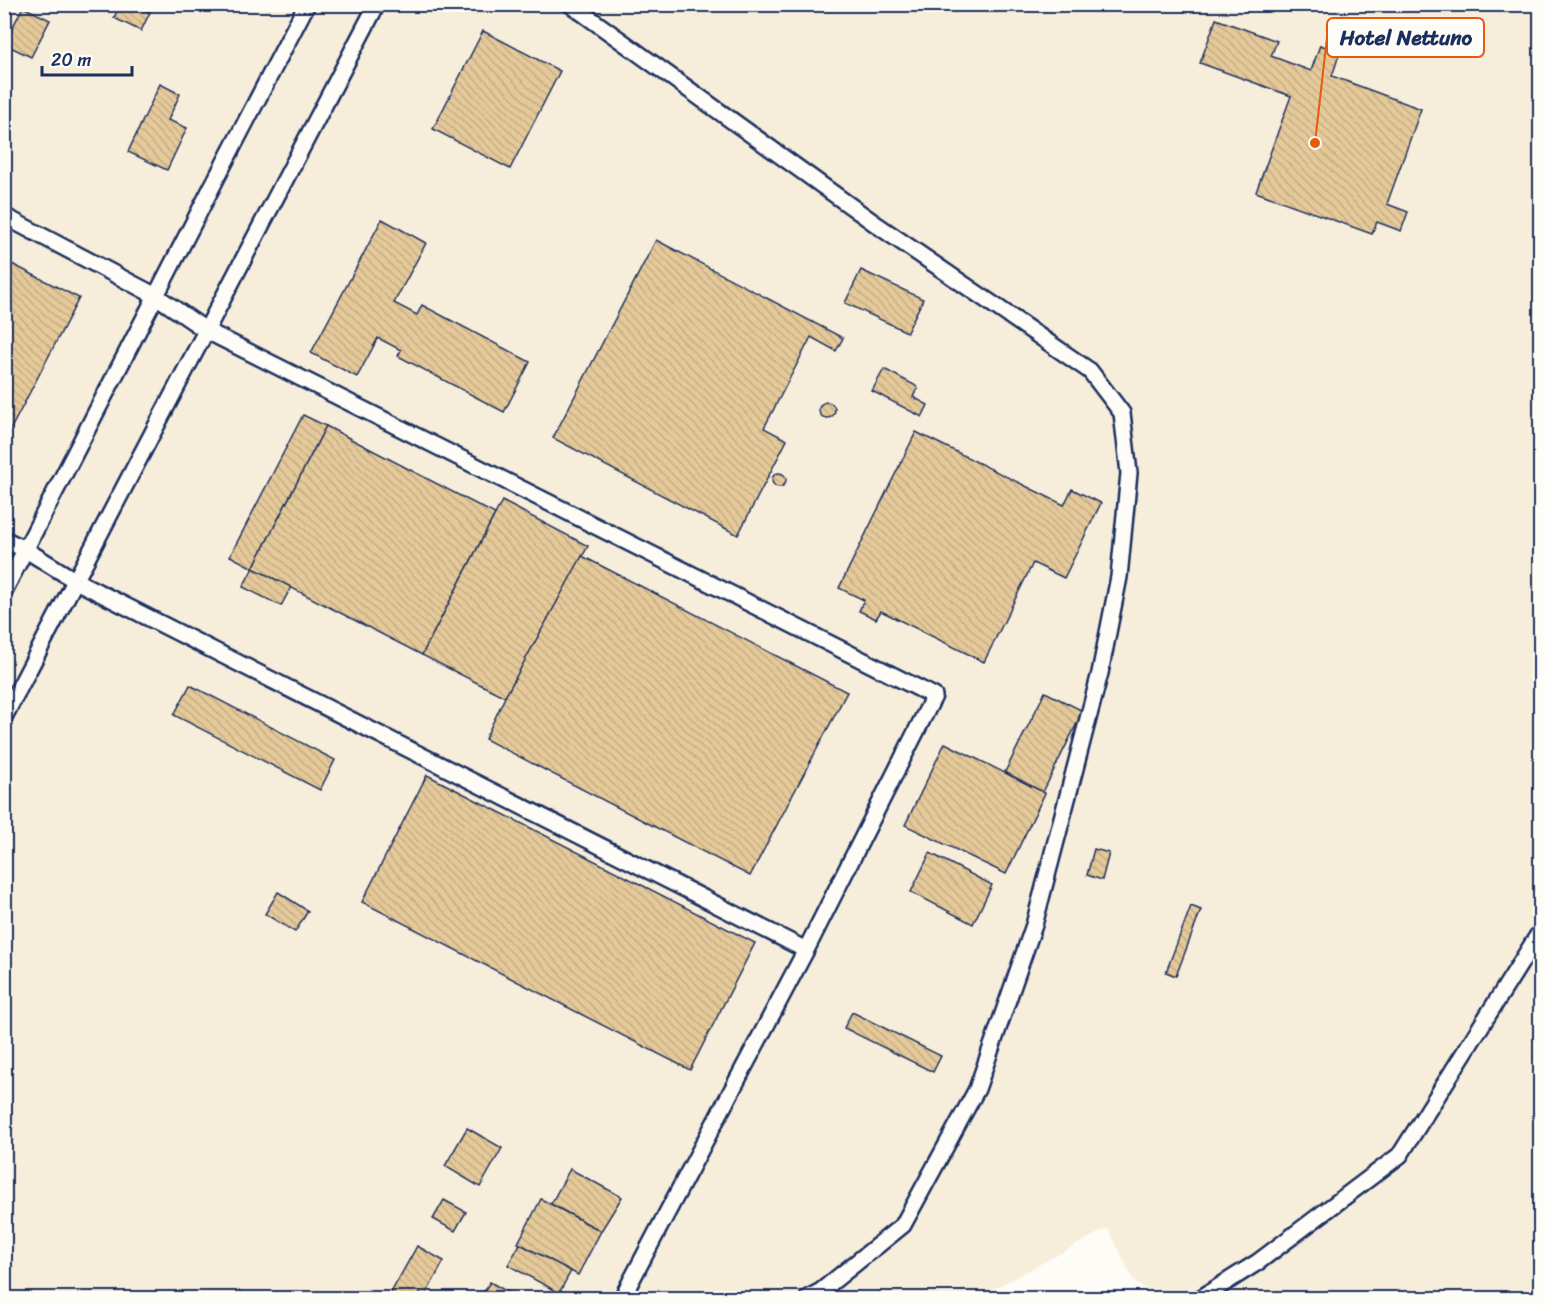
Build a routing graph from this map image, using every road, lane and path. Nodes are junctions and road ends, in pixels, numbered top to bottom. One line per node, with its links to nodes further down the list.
1 (307, 4): 5 (lane)
2 (377, 4): 6 (lane)
3 (570, 4): 15 (lane)
4 (4, 216): 5 (lane)
5 (156, 296): 6 (lane); 8 (lane)
6 (207, 331): 9 (lane); 13 (lane)
7 (4, 539): 8 (lane)
8 (26, 550): 9 (lane); 10 (lane)
9 (76, 581): 11 (lane); 13 (lane)
10 (4, 591)
11 (4, 717)
12 (1540, 932): 16 (lane)
13 (806, 950): 14 (lane)
14 (622, 1299)
15 (808, 1299)
16 (1201, 1299)

